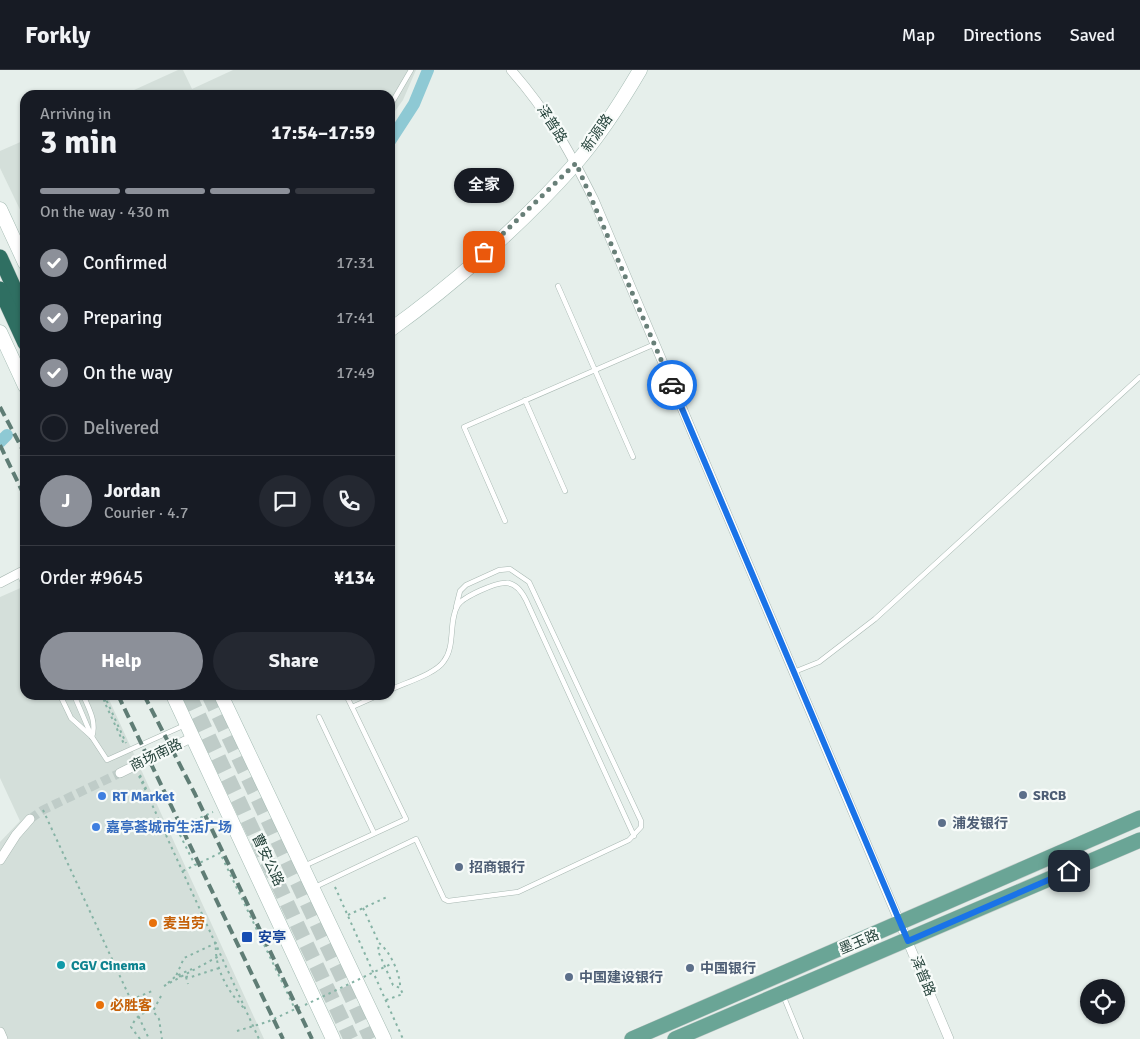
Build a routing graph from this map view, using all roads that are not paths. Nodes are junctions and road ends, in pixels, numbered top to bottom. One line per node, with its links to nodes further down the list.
1 (411, 70): 4 (lane)
2 (511, 70): 5 (street, 泽普路)
3 (640, 70): 5 (main road, 新源路)
4 (395, 97)
5 (576, 163): 12 (main road, 新源路); 15 (street, 泽普路)
6 (0, 209): 7 (main road)
7 (20, 243)
8 (0, 257): 11 (highway)
9 (558, 286): 16 (lane)
10 (0, 289): 14 (highway)
11 (20, 301)
12 (395, 326)
13 (0, 332): 17 (main road)
14 (20, 332)
15 (655, 344): 16 (lane); 26 (street, 泽普路)
16 (594, 370): 19 (lane); 20 (lane)
17 (20, 375)
18 (1140, 377): 26 (lane)
19 (525, 400): 21 (lane); 22 (lane)
20 (633, 457)
21 (565, 491)
22 (505, 521)
23 (20, 573): 24 (street)
24 (0, 583)
25 (456, 608): 27 (lane); 43 (lane); 43 (lane)
26 (794, 672): 48 (street, 泽普路)
27 (395, 688)
28 (62, 700): 38 (lane)
29 (76, 700): 38 (lane)
30 (85, 700): 38 (lane)
31 (175, 700): 37 (main road, 曹安公路)
32 (223, 700): 46 (main road, 曹安公路)
33 (348, 700): 35 (lane)
34 (368, 700): 35 (lane)
35 (352, 707): 42 (lane)
36 (319, 717): 42 (lane)
37 (190, 730): 38 (lane); 39 (street, 商场南路); 53 (main road, 曹安公路)
38 (92, 737)
39 (120, 773)
40 (1140, 818): 48 (main road, 墨玉路)
41 (30, 820): 45 (street)
42 (374, 833): 46 (lane)
43 (634, 836): 47 (lane)
44 (1140, 840): 49 (main road, 墨玉路)
45 (0, 860)
46 (304, 867): 47 (main road, 曹安公路)
47 (314, 888): 54 (main road, 曹安公路)
48 (901, 924): 49 (street, 泽普路); 55 (main road, 墨玉路)
49 (908, 941): 50 (main road, 墨玉路); 58 (street, 泽普路)
50 (783, 994): 56 (main road, 墨玉路); 57 (lane)
51 (0, 1032): 52 (street)
52 (3, 1039)
53 (332, 1039)
54 (384, 1039)
55 (632, 1039)
56 (675, 1039)
57 (801, 1039)
58 (949, 1039)

